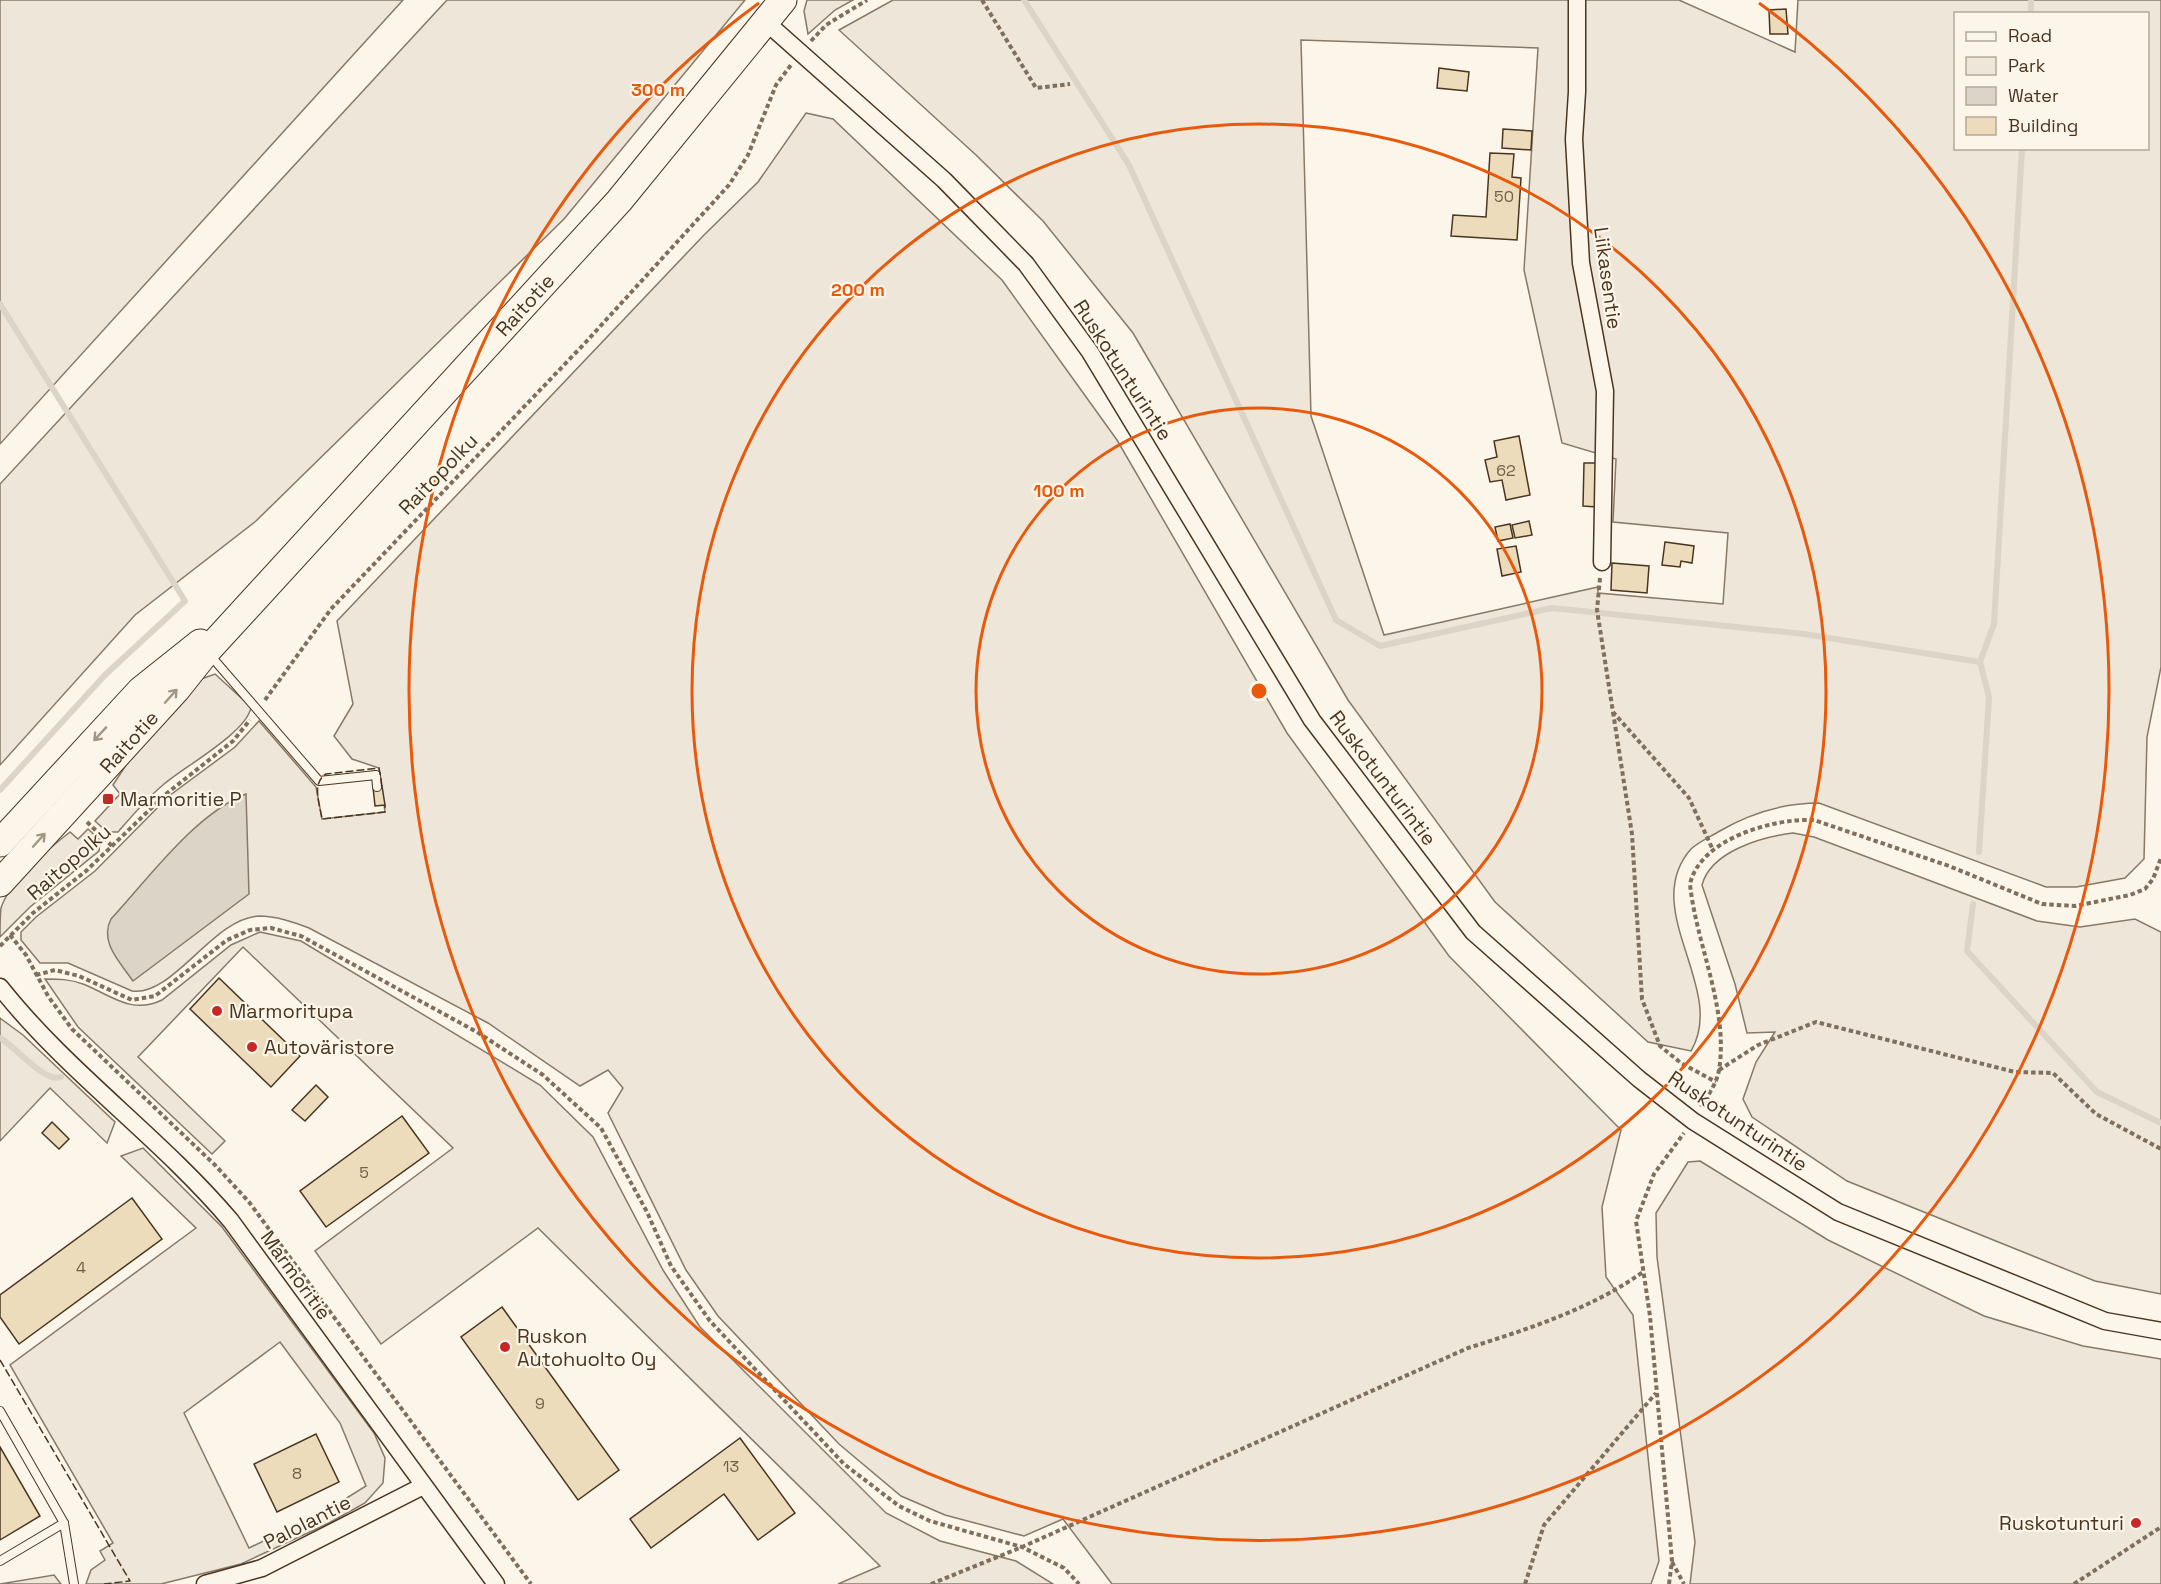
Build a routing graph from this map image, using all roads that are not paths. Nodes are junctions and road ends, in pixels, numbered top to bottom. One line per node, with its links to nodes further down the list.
1 (783, 0): 3 (main road, Raitotie)
2 (1577, 0): 4 (street, Liikasentie)
3 (765, 22): 5 (main road, Raitotie); 12 (street, Ruskotunturintie)
4 (1602, 562)
5 (203, 647): 6 (lane); 7 (main road, Raitotie, one-way to 7); 8 (main road, Raitotie, one-way to 5)
6 (377, 786)
7 (0, 843)
8 (0, 883)
9 (0, 987): 11 (street, Marmoritie)
10 (0, 1006): 11 (street, Marmoritie)
11 (27, 1022): 14 (street, Marmoritie)
12 (2161, 1330)
13 (0, 1411): 15 (lane)
14 (423, 1486): 18 (street, Palolantie); 19 (street, Marmoritie)
15 (64, 1523): 16 (lane); 17 (lane)
16 (0, 1561)
17 (74, 1584)
18 (205, 1584)
19 (496, 1584)

